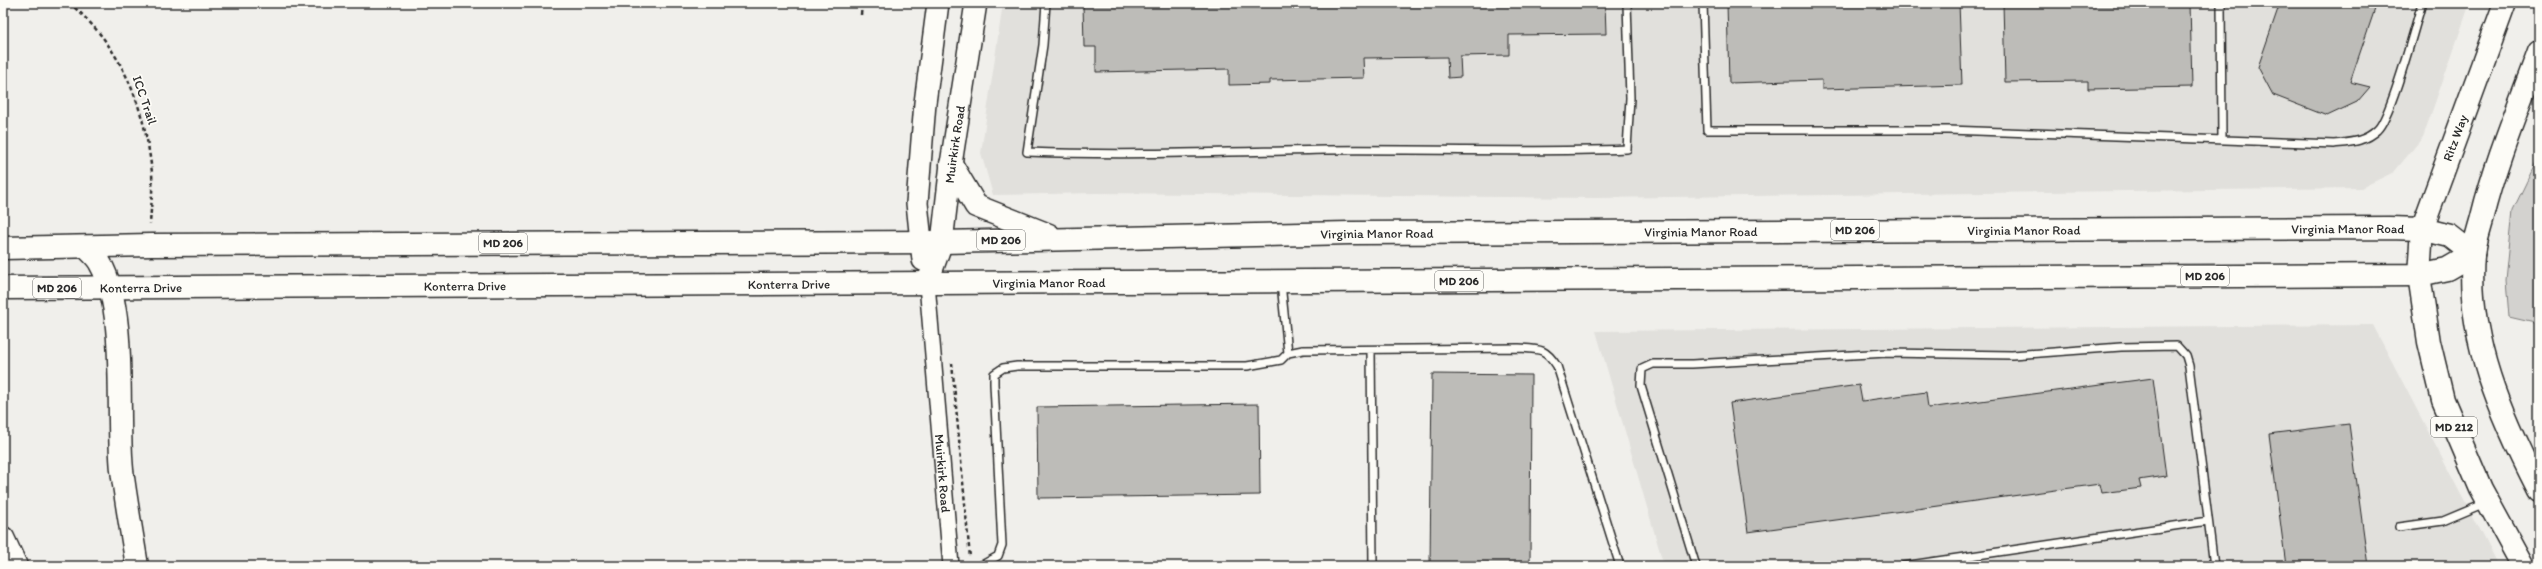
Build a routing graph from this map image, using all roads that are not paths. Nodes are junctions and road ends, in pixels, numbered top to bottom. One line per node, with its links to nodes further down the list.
1 (938, 3): 14 (main road, Muirkirk Road)
2 (976, 3): 11 (main road, Muirkirk Road)
3 (1046, 3): 4 (lane)
4 (1627, 3)
5 (1703, 3): 10 (lane)
6 (2221, 3): 10 (lane)
7 (2422, 3): 10 (lane)
8 (2505, 3): 12 (main road, Ritz Way / MD 212)
9 (2539, 51): 17 (main road)
10 (2222, 139)
11 (951, 164): 13 (main road); 14 (main road, Muirkirk Road)
12 (2422, 229): 13 (main road, Virginia Manor Road / MD 206); 17 (main road, Virginia Manor Road / MD 206); 18 (main road, Ritz Way / MD 212)
13 (1060, 239): 14 (main road, Virginia Manor Road / MD 206)
14 (931, 242): 15 (main road, MD 206); 20 (main road, Muirkirk Road)
15 (86, 247): 16 (main road, MD 206); 22 (main road)
16 (3, 248)
17 (2473, 254): 18 (main road, Virginia Manor Road / MD 206); 25 (main road)
18 (2419, 275): 19 (main road, Virginia Manor Road / MD 206); 26 (main road, MD 212)
19 (1281, 282): 20 (main road, Virginia Manor Road / MD 206); 24 (lane)
20 (926, 284): 22 (main road, Konterra Drive / MD 206); 33 (street, Muirkirk Road)
21 (3, 288): 22 (main road, Konterra Drive / MD 206)
22 (111, 288): 32 (main road)
23 (1371, 350): 24 (lane); 35 (lane); 36 (lane)
24 (1288, 353): 30 (lane)
25 (2539, 490)
26 (2488, 502): 28 (lane); 40 (main road, MD 212)
27 (2208, 520): 37 (lane); 38 (lane); 39 (lane)
28 (2399, 527)
29 (3, 538): 31 (main road)
30 (992, 564): 34 (lane)
31 (16, 566)
32 (137, 566)
33 (951, 566)
34 (980, 566)
35 (1373, 566)
36 (1620, 566)
37 (1696, 566)
38 (1903, 566)
39 (2214, 566)
40 (2524, 566)

